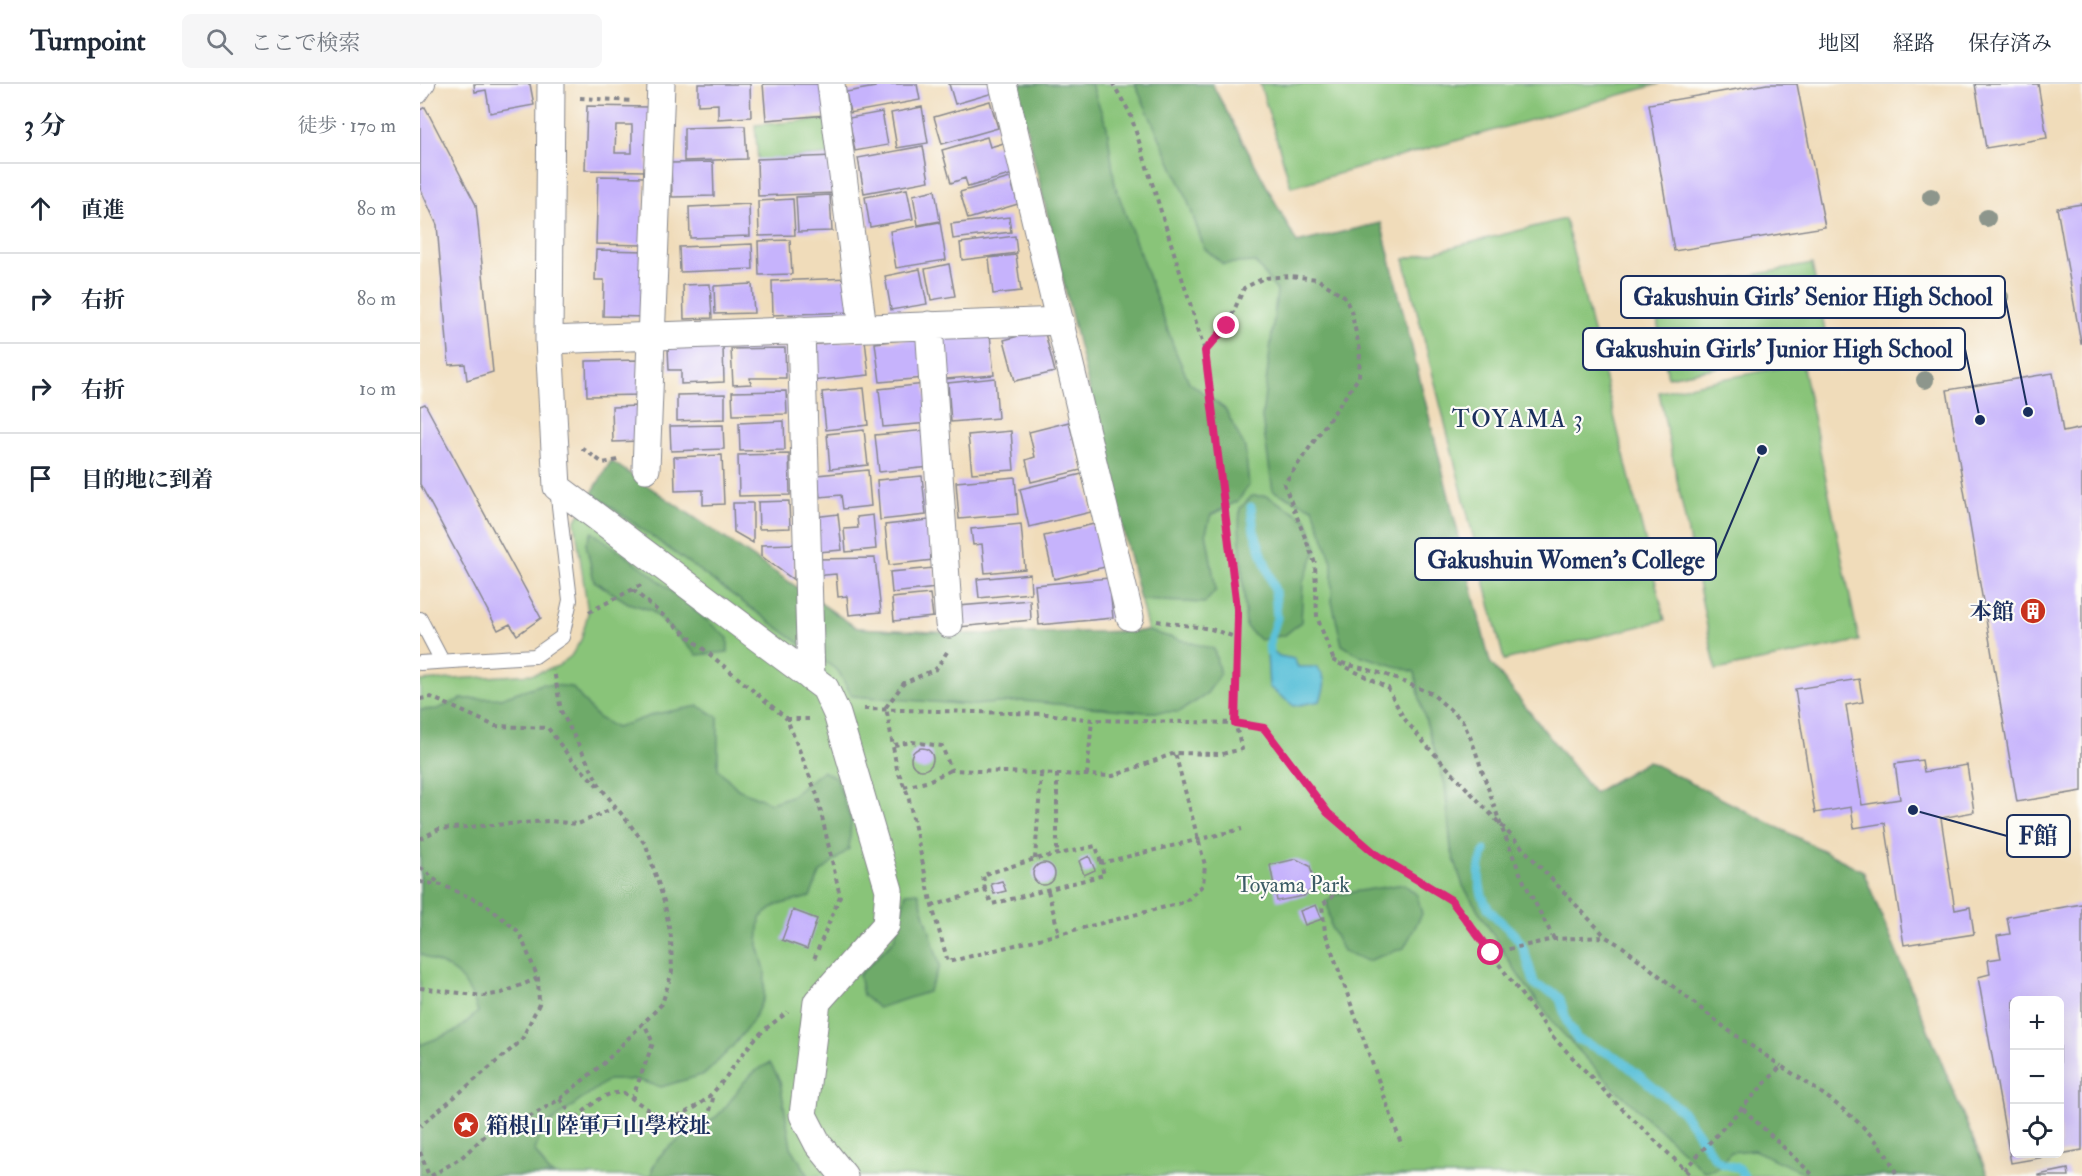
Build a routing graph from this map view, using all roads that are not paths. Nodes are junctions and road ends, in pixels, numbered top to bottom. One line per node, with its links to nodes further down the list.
1 (428, 84): 6 (lane)
2 (551, 84): 12 (street)
3 (831, 84): 9 (street)
4 (1003, 84): 7 (street)
5 (660, 93): 11 (street)
6 (420, 96)
7 (1060, 321): 8 (street); 15 (street)
8 (929, 325): 9 (street); 17 (street)
9 (863, 328): 10 (street)
10 (801, 330): 11 (street); 20 (street)
11 (651, 337): 12 (street); 13 (street)
12 (549, 340): 14 (street)
13 (635, 467)
14 (557, 487): 18 (lane); 20 (street)
15 (1130, 617)
16 (420, 619): 18 (lane)
17 (949, 624)
18 (442, 661): 19 (lane)
19 (420, 663)
20 (811, 678): 21 (street)
21 (844, 1176)

